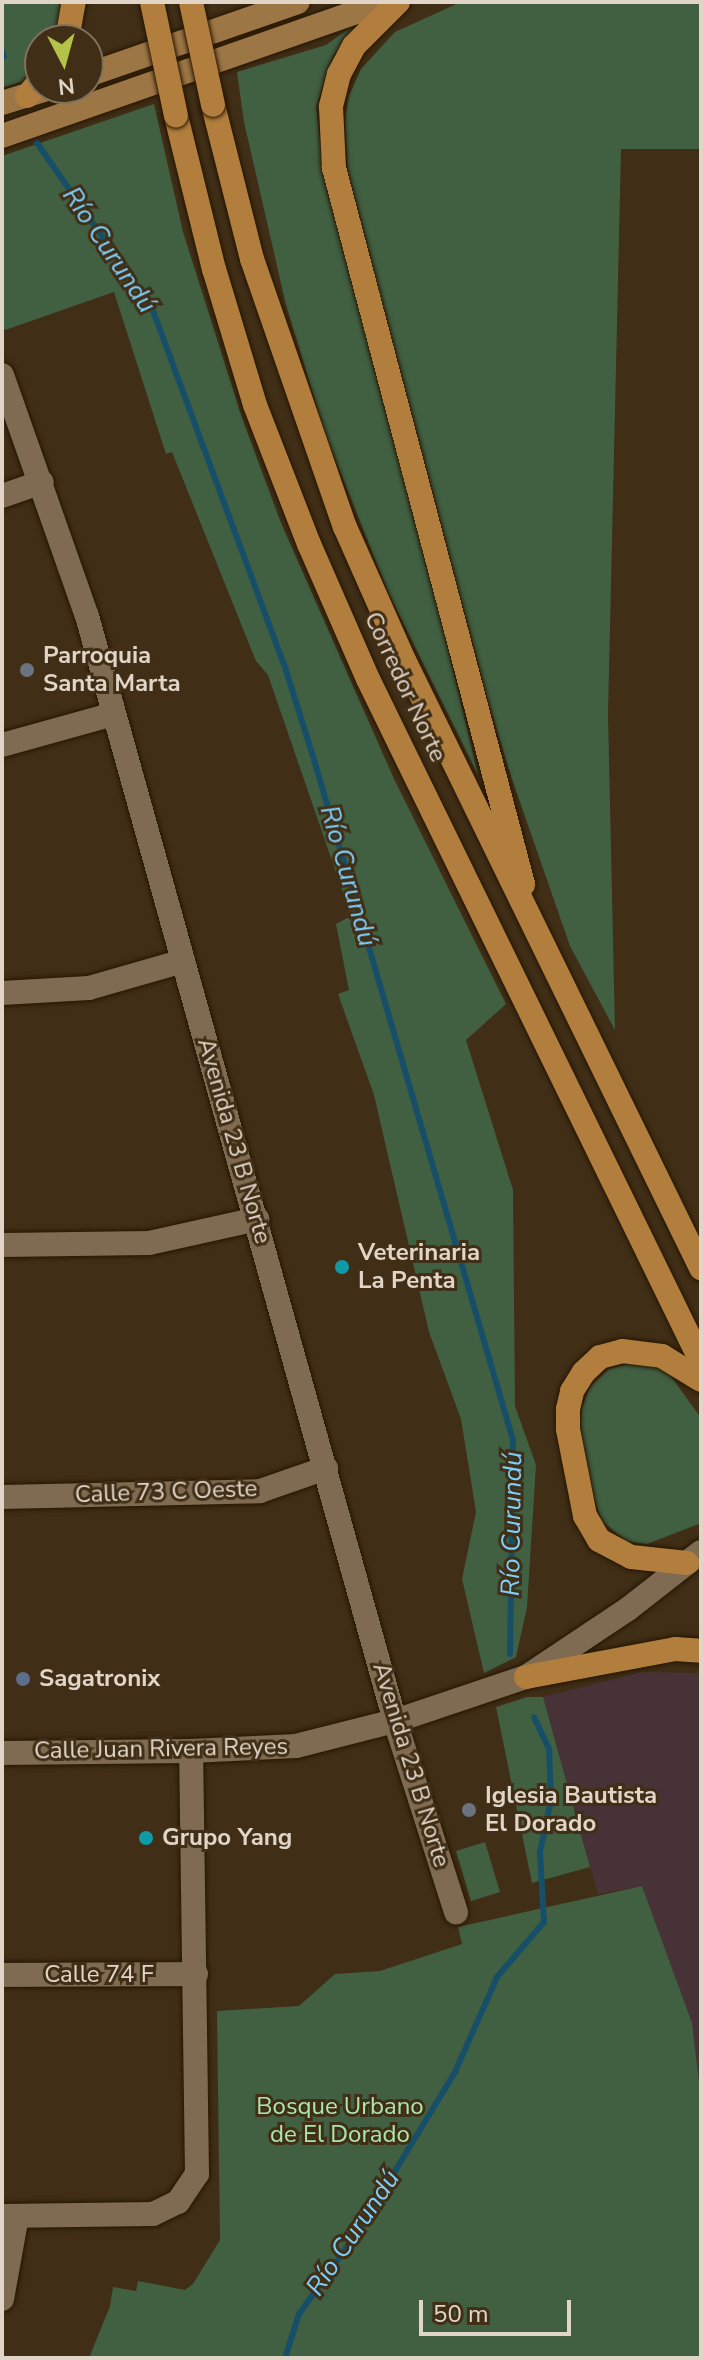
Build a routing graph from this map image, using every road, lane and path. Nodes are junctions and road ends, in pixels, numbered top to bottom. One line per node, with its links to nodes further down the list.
1 (74, 2): 7 (highway)
2 (152, 2): 23 (highway, Corredor Norte, bridge)
3 (191, 2): 17 (highway, Corredor Norte, bridge)
4 (298, 2): 8 (main road)
5 (385, 2): 11 (main road)
6 (398, 2): 17 (highway)
7 (70, 24)
8 (104, 69)
9 (24, 94): 10 (main road)
10 (2, 103)
11 (2, 136)
12 (2, 375): 13 (street, Avenida 23 B Norte)
13 (42, 482): 14 (street); 15 (street, Avenida 23 B Norte)
14 (2, 496)
15 (114, 714): 16 (street); 18 (street, Avenida 23 B Norte)
16 (2, 745)
17 (537, 937): 22 (highway, Corredor Norte)
18 (183, 961): 19 (street); 20 (street, Avenida 23 B Norte)
19 (2, 993)
20 (257, 1219): 21 (street); 25 (street, Avenida 23 B Norte)
21 (2, 1245)
22 (701, 1268)
23 (701, 1361)
24 (701, 1380): 27 (highway)
25 (326, 1468): 26 (street, Calle 73 C Oeste); 30 (street, Avenida 23 B Norte)
26 (2, 1497)
27 (694, 1558): 29 (street, Calle Juan Rivera Reyes)
28 (701, 1651): 29 (highway)
29 (526, 1677): 30 (street, Calle Juan Rivera Reyes)
30 (395, 1721): 31 (street, Calle Juan Rivera Reyes); 33 (street, Avenida 23 B Norte)
31 (191, 1751): 32 (street, Calle Juan Rivera Reyes); 34 (street)
32 (2, 1753)
33 (456, 1912)
34 (196, 1974): 35 (street, Calle 74 F); 36 (street)
35 (2, 1975)
36 (9, 2216): 37 (street)
37 (2, 2299)

